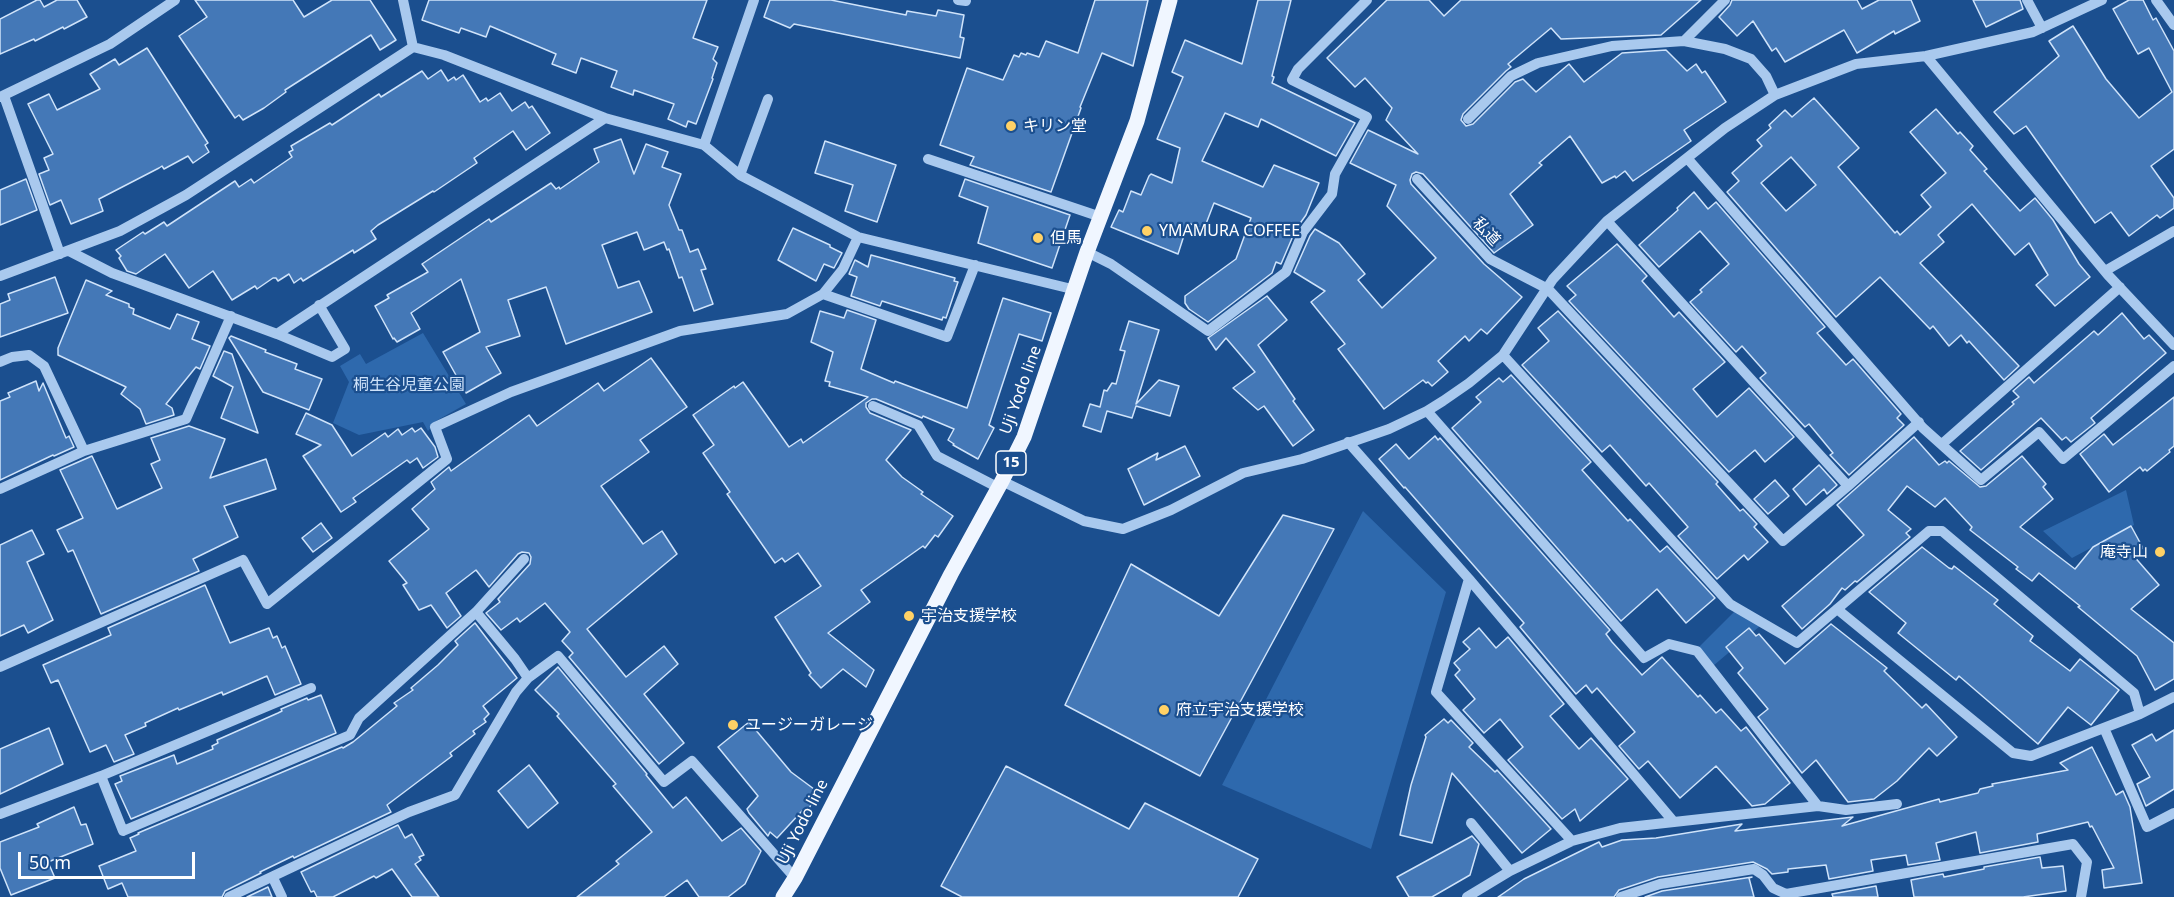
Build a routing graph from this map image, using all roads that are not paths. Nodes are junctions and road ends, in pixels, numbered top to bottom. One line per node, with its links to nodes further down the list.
1 (175, 0): 16 (street)
2 (402, 0): 13 (street)
3 (754, 0): 20 (street)
4 (1170, 0): 25 (main road, Uji Yodo line / 15)
5 (1367, 0): 29 (street)
6 (1725, 0): 12 (street)
7 (2026, 0): 11 (street)
8 (2102, 0): 11 (street)
9 (2156, 0): 10 (street)
10 (2174, 25)
11 (2042, 28): 14 (street)
12 (1684, 41): 15 (street); 19 (street)
13 (413, 47): 18 (street); 30 (street)
14 (1926, 56): 15 (street); 32 (street)
15 (1775, 95): 21 (street)
16 (2, 96): 30 (street)
17 (768, 99): 23 (street)
18 (605, 118): 20 (street); 38 (street)
19 (1468, 119)
20 (704, 145): 23 (street)
21 (1687, 158): 26 (street); 47 (street)
22 (927, 159): 25 (street)
23 (740, 175): 28 (street)
24 (1417, 179): 35 (street, 私道)
25 (1101, 217): 29 (main road, Uji Yodo line / 15)
26 (1607, 221): 35 (street); 52 (street)
27 (2174, 231): 32 (street)
28 (858, 237): 31 (street); 37 (street)
29 (1087, 252): 36 (main road, Uji Yodo line / 15)
30 (64, 253): 33 (street); 39 (street)
31 (975, 266): 36 (street); 37 (street)
32 (2105, 271): 34 (street)
33 (0, 276)
34 (2120, 287): 41 (street); 49 (street)
35 (1548, 289): 42 (street); 52 (street, 私道)
36 (1076, 290): 51 (main road, Uji Yodo line / 15)
37 (823, 294): 58 (street)
38 (319, 305): 40 (street); 40 (street)
39 (231, 316): 40 (street); 50 (street)
40 (277, 334)
41 (2174, 345)
42 (1503, 355): 46 (street); 56 (street)
43 (0, 362): 50 (street)
44 (2174, 366): 49 (street)
45 (873, 406): 51 (street)
46 (1427, 411): 48 (street); 66 (street)
47 (1918, 422): 49 (street); 52 (street)
48 (1348, 442): 51 (street); 55 (street)
49 (1942, 444)
50 (84, 451): 53 (street)
51 (1000, 485): 74 (main road, Uji Yodo line / 15)
52 (1848, 486)
53 (0, 489)
54 (524, 559): 57 (street)
55 (1469, 579): 69 (street); 71 (street)
56 (1837, 609): 62 (street); 63 (street)
57 (476, 612): 59 (street); 64 (street)
58 (0, 667)
59 (528, 678): 73 (street); 74 (street)
60 (311, 688): 64 (street)
61 (2174, 698): 62 (street)
62 (2140, 714): 63 (street)
63 (2104, 728): 67 (street)
64 (101, 776): 68 (street)
65 (1897, 804): 66 (street)
66 (1818, 806): 69 (street)
67 (2174, 813)
68 (0, 814)
69 (1673, 821): 71 (street)
70 (1471, 823): 72 (street)
71 (1572, 842): 72 (street)
72 (1510, 872): 79 (street)
73 (273, 878): 76 (street); 77 (street)
74 (795, 878): 78 (main road, Uji Yodo line / 15)
75 (1802, 894): 80 (street); 81 (street)
76 (229, 897)
77 (282, 897)
78 (783, 897)
79 (1467, 897)
80 (1621, 897)
81 (2081, 897)

